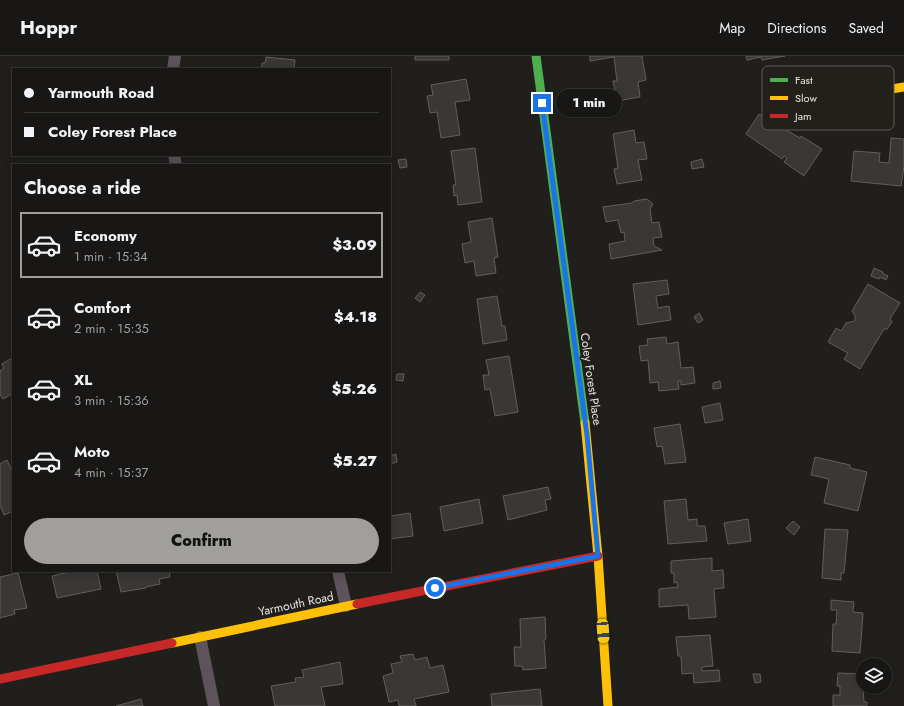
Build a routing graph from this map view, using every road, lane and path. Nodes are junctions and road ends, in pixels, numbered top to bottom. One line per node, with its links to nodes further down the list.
1 (175, 56): 3 (street)
2 (536, 56): 6 (street, Coley Forest Place)
3 (173, 68)
4 (904, 86): 5 (street)
5 (894, 88)
6 (598, 556): 8 (street, Yarmouth Road); 12 (street, Coley Forest Place)
7 (338, 572): 8 (street)
8 (346, 606): 9 (street, Yarmouth Road)
9 (200, 637): 10 (street, Yarmouth Road); 11 (street)
10 (0, 679)
11 (214, 706)
12 (608, 706)

